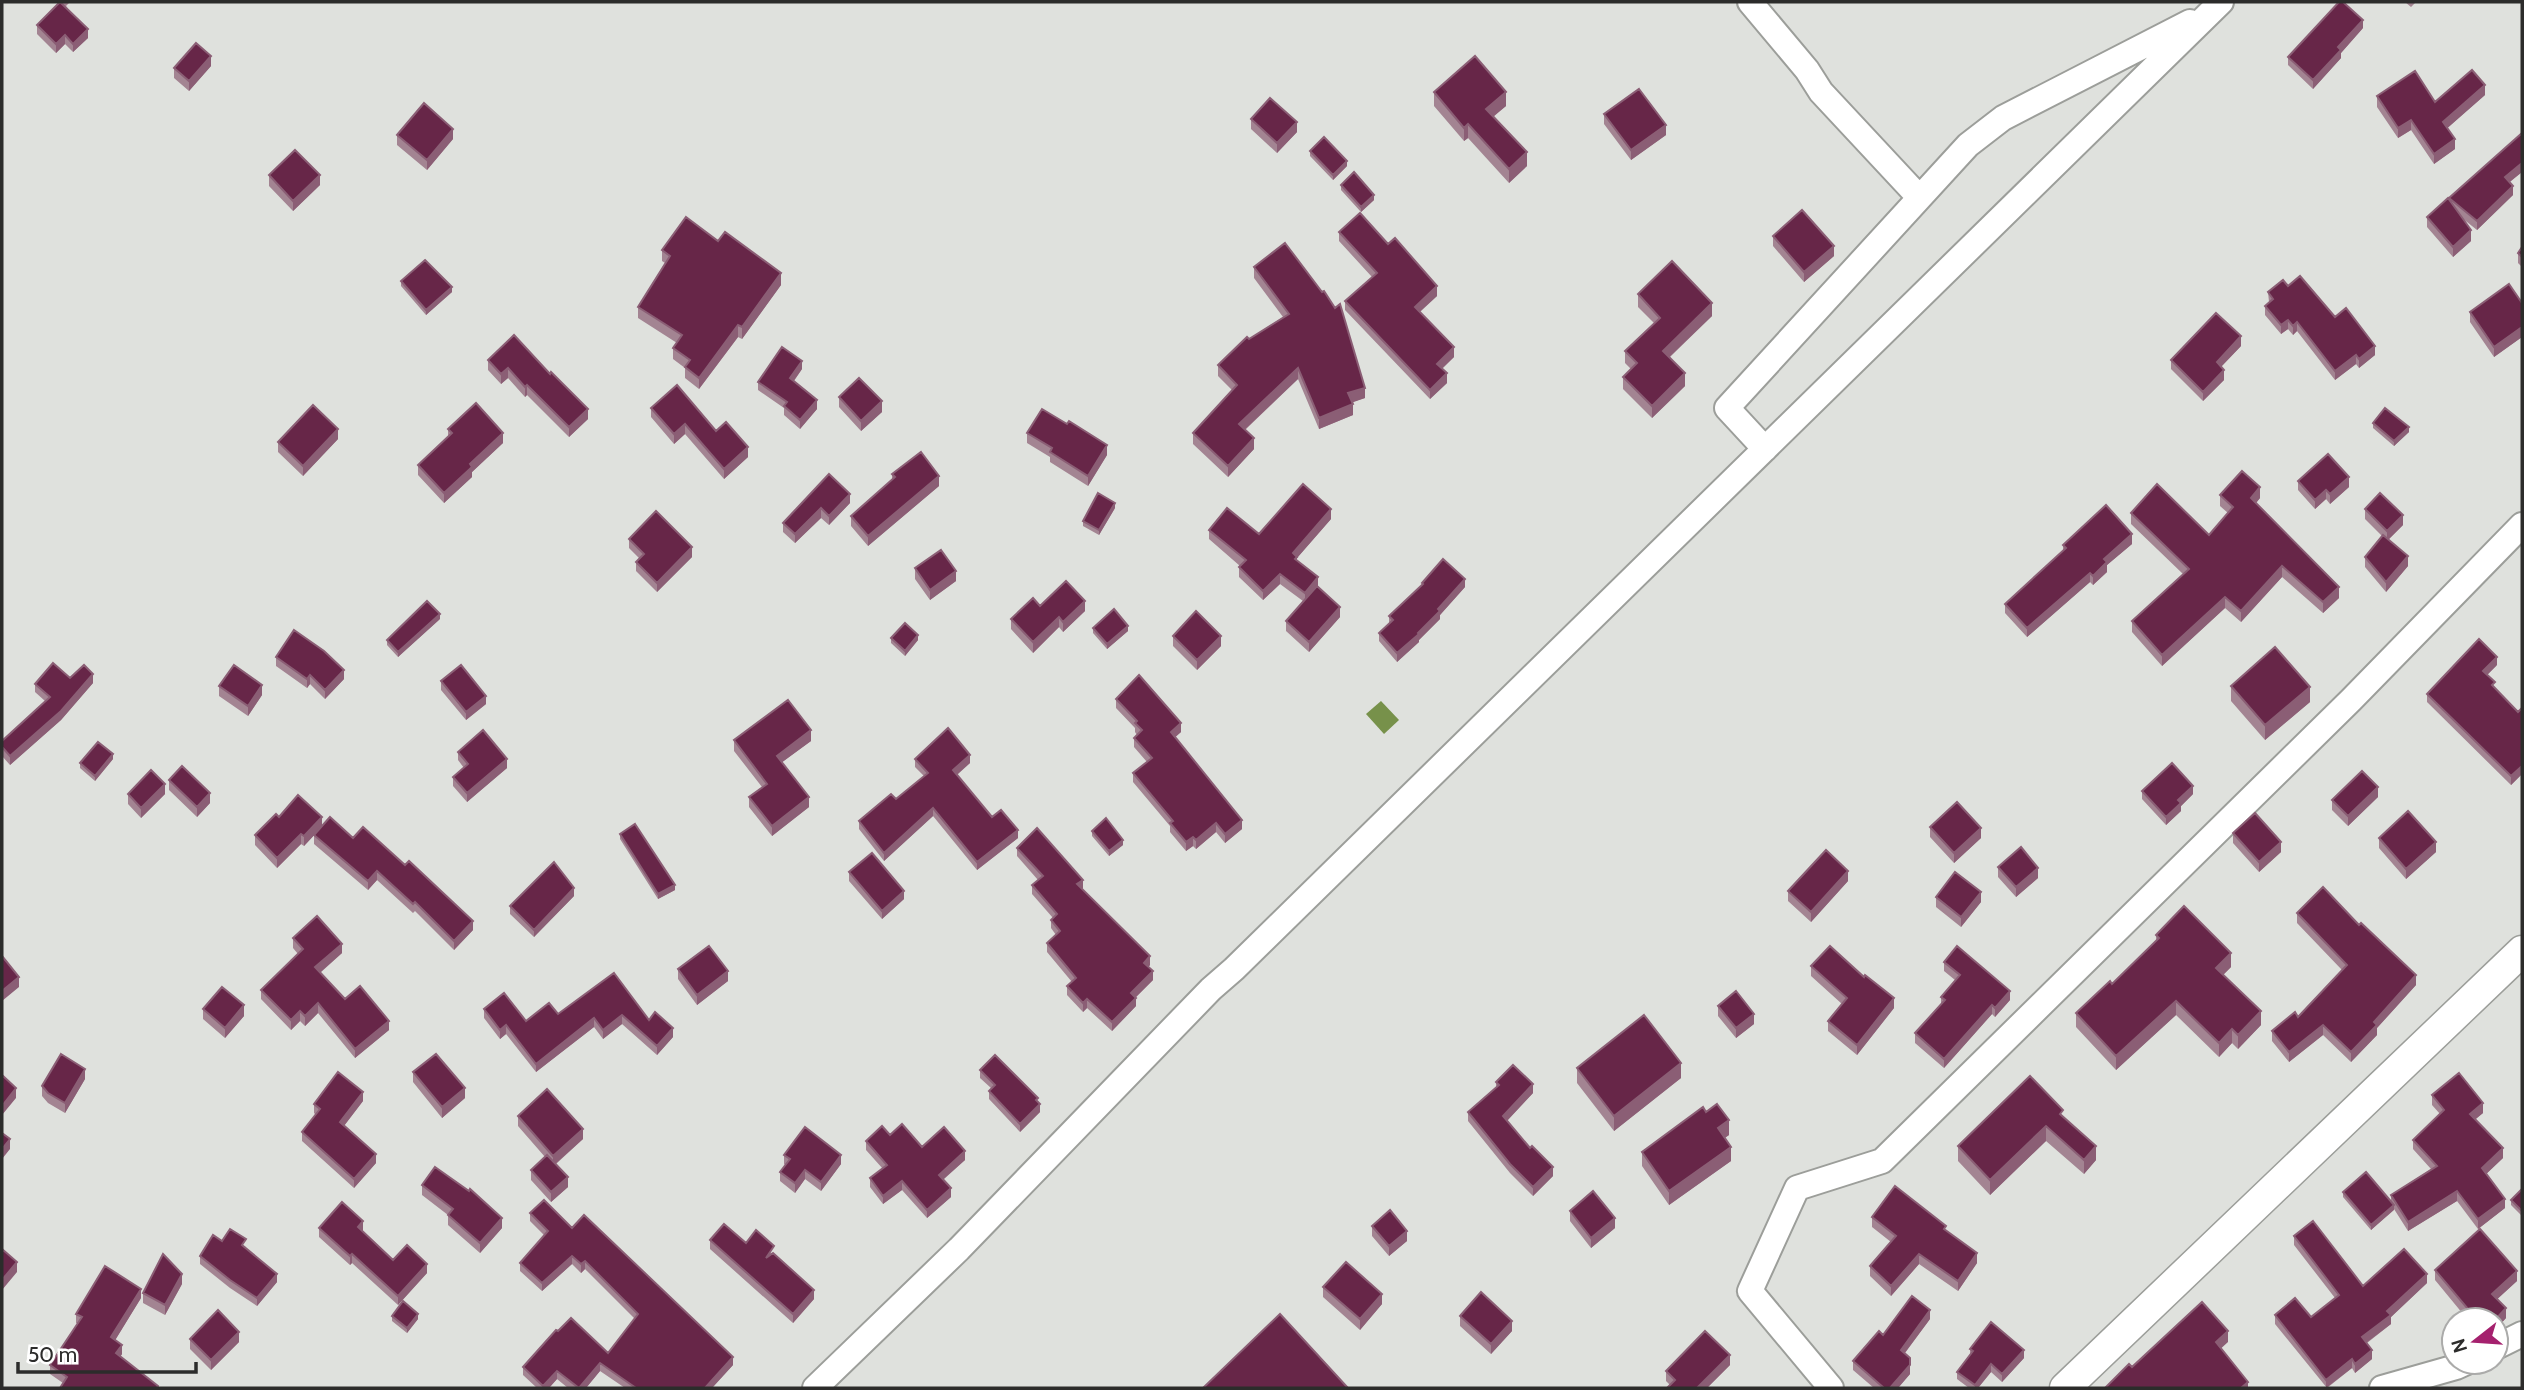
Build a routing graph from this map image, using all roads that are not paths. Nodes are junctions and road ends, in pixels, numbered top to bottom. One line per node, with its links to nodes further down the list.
1 (1750, 2): 3 (street)
2 (2216, 6): 3 (street); 4 (street)
3 (1918, 196): 4 (street)
4 (1765, 449): 8 (street)
5 (2522, 525): 9 (street)
6 (2522, 951): 10 (street)
7 (2440, 1372): 11 (street)
8 (815, 1388)
9 (1831, 1388)
10 (2065, 1388)
11 (2382, 1388)

